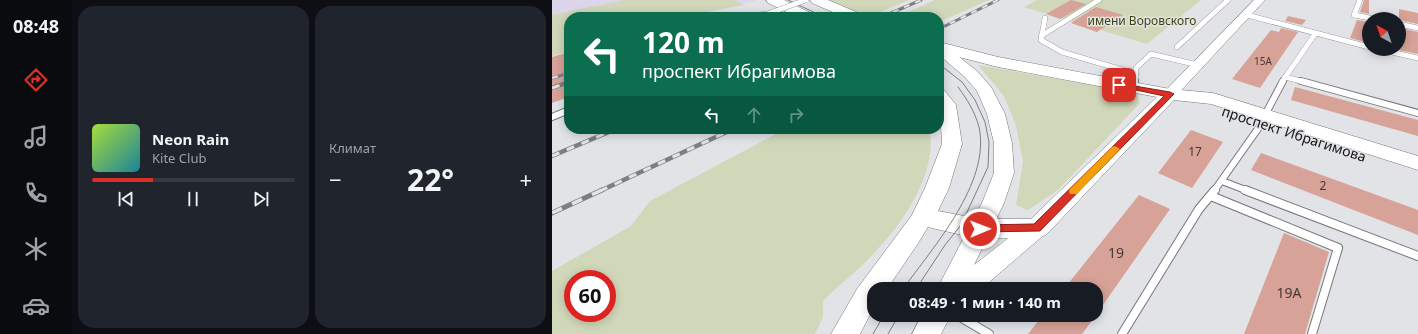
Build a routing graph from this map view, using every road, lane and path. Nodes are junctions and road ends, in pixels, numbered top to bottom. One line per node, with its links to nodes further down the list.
1 (773, 0): 9 (main road)
2 (806, 0): 8 (lane, bridge)
3 (817, 0): 10 (main road)
4 (1099, 0): 17 (lane)
5 (1228, 0): 19 (lane)
6 (1260, 0): 11 (street)
7 (1360, 0): 12 (lane)
8 (773, 12)
9 (798, 12)
10 (845, 12)
11 (1247, 15): 16 (lane); 24 (street)
12 (1362, 17)
13 (1046, 18): 17 (lane)
14 (1406, 25): 15 (lane)
15 (1418, 28)
16 (1315, 34): 18 (lane); 25 (lane)
17 (1041, 36): 26 (lane)
18 (1362, 45)
19 (1177, 47)
20 (944, 49): 26 (main road, проспект Ибрагимова)
21 (944, 52): 39 (main road)
22 (1406, 55): 23 (lane)
23 (1418, 58)
24 (1198, 66): 26 (lane); 27 (street)
25 (1285, 77): 30 (lane); 32 (lane)
26 (1135, 81): 27 (main road, проспект Ибрагимова)
27 (1170, 94): 32 (main road, проспект Ибрагимова); 38 (main road)
28 (944, 102): 37 (main road)
29 (564, 112): 31 (lane)
30 (1418, 113)
31 (552, 117)
32 (1263, 119): 33 (main road, проспект Ибрагимова); 34 (main road, проспект Ибрагимова); 35 (lane)
33 (1418, 163)
34 (1418, 174)
35 (1222, 181): 36 (lane); 40 (lane)
36 (1211, 196): 48 (lane); 49 (lane)
37 (923, 217): 39 (main road); 45 (main road)
38 (1037, 228): 39 (main road); 42 (main road)
39 (980, 229): 41 (main road)
40 (1418, 256)
41 (954, 282)
42 (971, 282)
43 (933, 322): 46 (main road)
44 (969, 322): 47 (lane)
45 (845, 334)
46 (926, 334)
47 (989, 334)
48 (1122, 334)
49 (1312, 334)

